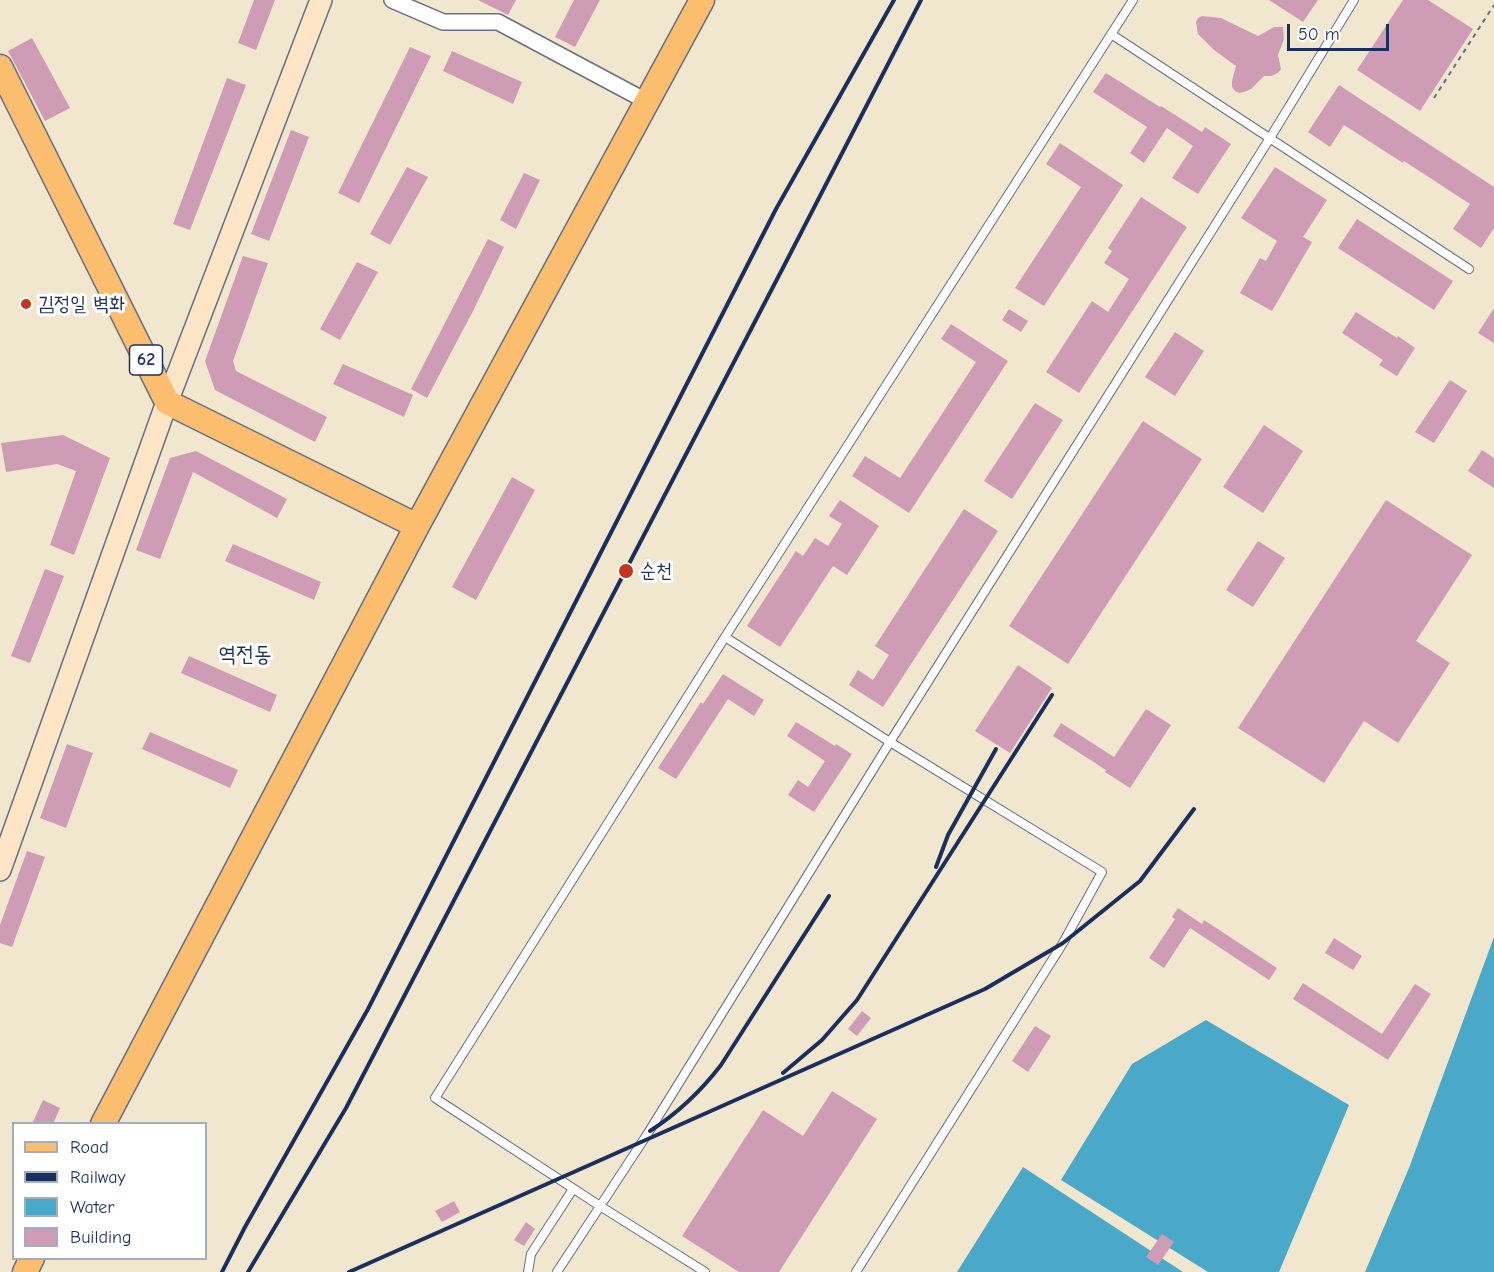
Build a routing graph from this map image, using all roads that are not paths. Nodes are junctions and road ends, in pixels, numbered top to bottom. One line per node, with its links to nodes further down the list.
1 (321, 0): 11 (main road)
2 (392, 0): 8 (street)
3 (702, 0): 8 (main road)
4 (1132, 0): 6 (lane)
5 (1354, 0): 9 (lane)
6 (1111, 34): 9 (lane); 13 (lane)
7 (0, 67): 11 (main road, 62)
8 (646, 101): 12 (main road)
9 (1270, 138): 10 (lane); 14 (lane)
10 (1469, 269)
11 (167, 402): 12 (main road, 62); 15 (main road)
12 (417, 526): 16 (main road)
13 (726, 637): 14 (lane); 17 (lane)
14 (890, 742): 18 (lane); 22 (lane)
15 (0, 870)
16 (104, 1122)
17 (573, 1188): 18 (lane); 19 (lane)
18 (600, 1206): 20 (lane); 21 (lane)
19 (528, 1272)
20 (557, 1272)
21 (705, 1272)
22 (856, 1272)

